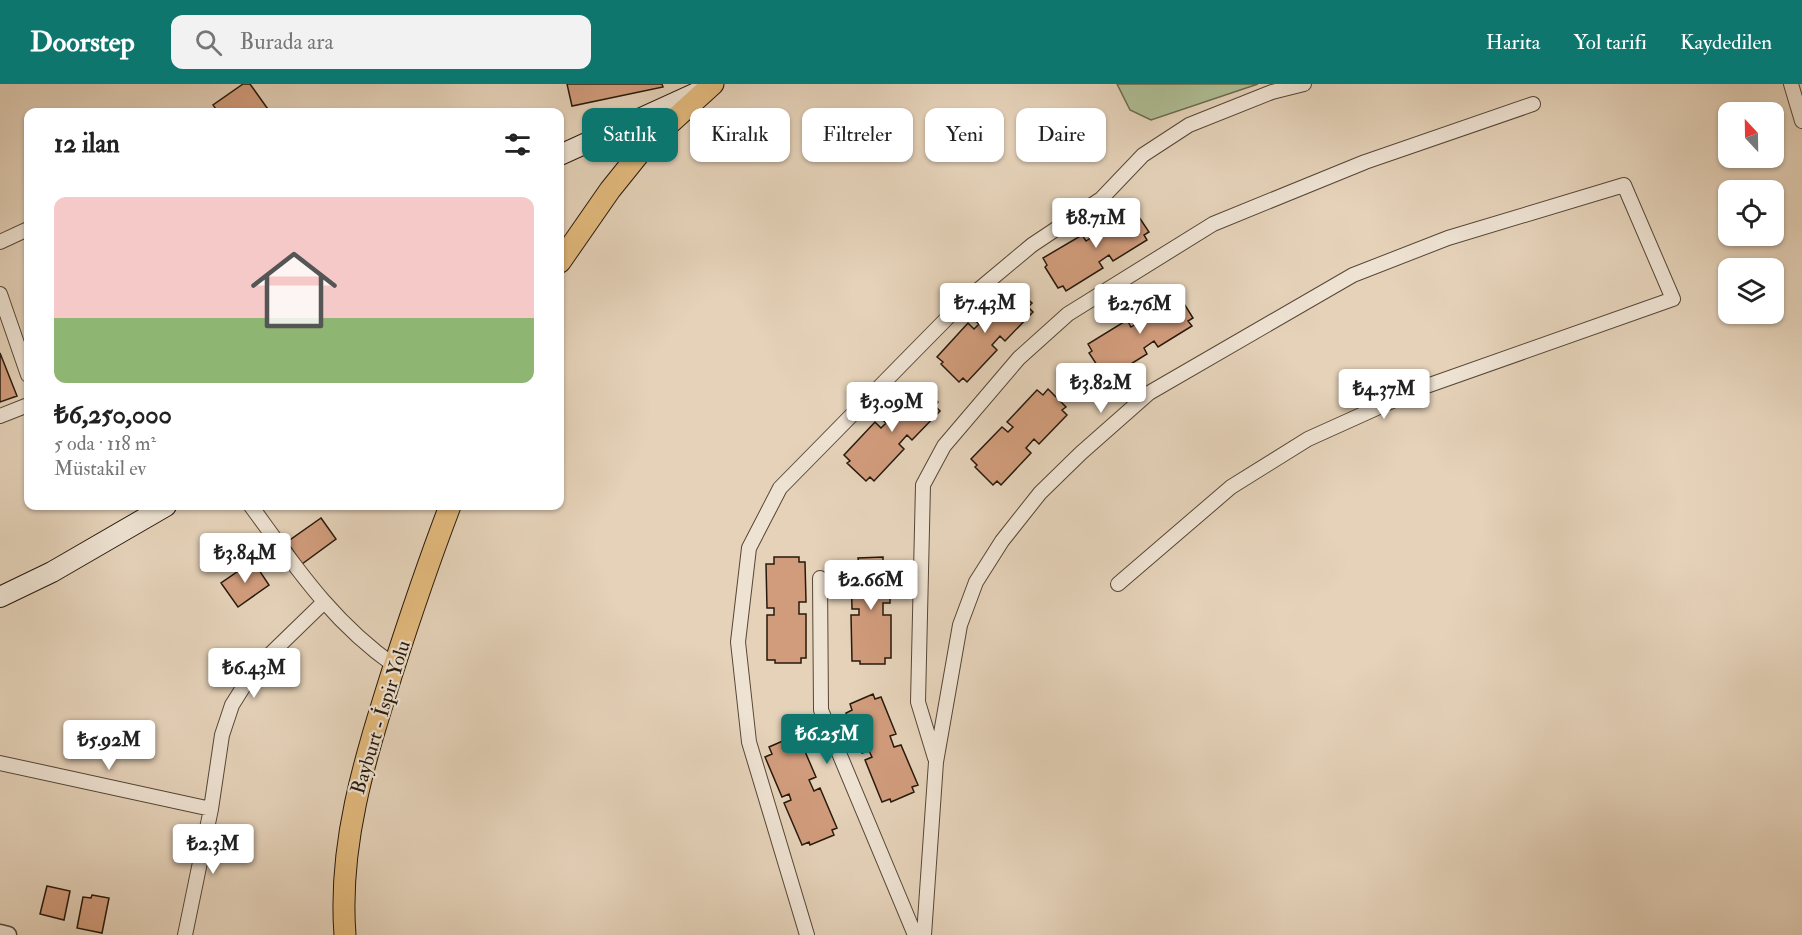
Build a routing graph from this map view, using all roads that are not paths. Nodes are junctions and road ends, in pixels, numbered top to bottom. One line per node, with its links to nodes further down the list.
1 (1304, 84): 29 (street)
2 (1791, 84): 5 (street)
3 (711, 86): 6 (main road); 9 (main road)
4 (1533, 104): 22 (street)
5 (1802, 121)
6 (564, 153)
7 (24, 232): 8 (street)
8 (0, 242)
9 (564, 256)
10 (0, 294): 11 (street)
11 (24, 363)
12 (24, 407): 13 (street)
13 (0, 416)
14 (159, 510): 19 (main road)
15 (253, 510): 20 (street)
16 (449, 510): 21 (main road, Bayburt - İspir Yolu)
17 (820, 578): 30 (street)
18 (1118, 584): 22 (street)
19 (0, 597)
20 (323, 603): 21 (street); 24 (street)
21 (395, 666): 25 (main road, Bayburt - İspir Yolu)
22 (936, 762): 31 (street)
23 (0, 763): 24 (street)
24 (211, 809): 28 (street)
25 (341, 932)
26 (0, 933): 27 (street)
27 (8, 935)
28 (185, 935)
29 (807, 935)
30 (915, 935)
31 (924, 935)

